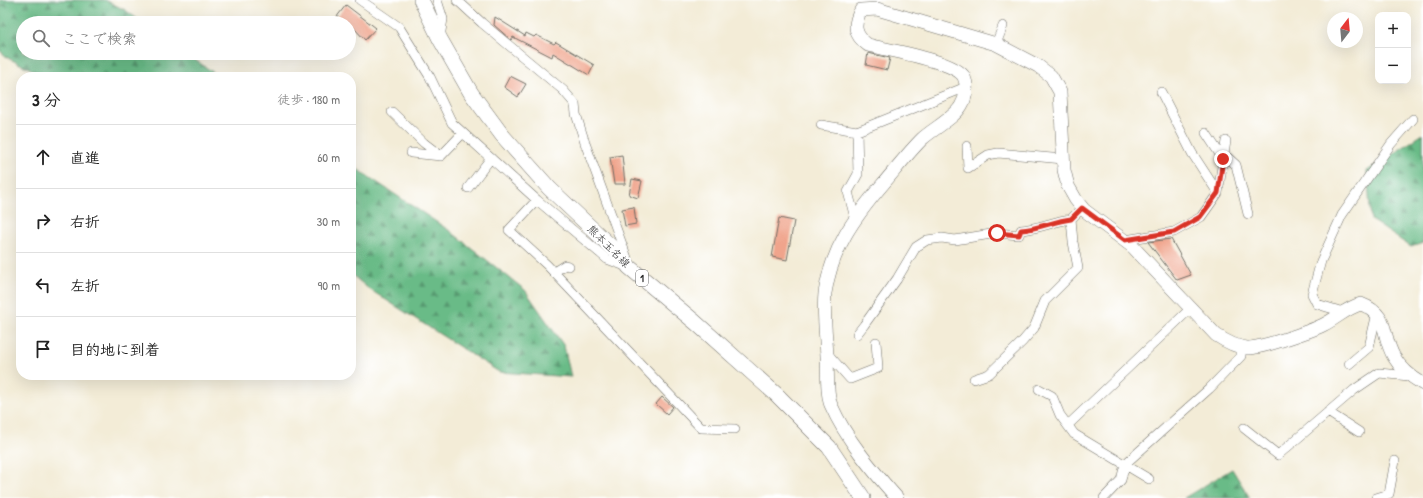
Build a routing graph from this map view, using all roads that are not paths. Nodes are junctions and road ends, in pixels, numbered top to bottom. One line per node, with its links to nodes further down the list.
1 (360, 0): 14 (street)
2 (421, 0): 6 (main road, 熊本玉名線 / 1)
3 (437, 0): 6 (street)
4 (457, 0): 32 (street)
5 (1003, 26): 7 (street)
6 (440, 39): 32 (main road, 熊本玉名線 / 1)
7 (996, 44): 8 (street); 22 (street)
8 (966, 87): 13 (street); 28 (street)
9 (1161, 92): 24 (street)
10 (392, 112): 19 (street)
11 (1413, 119): 35 (street)
12 (821, 125): 13 (street)
13 (858, 131): 28 (street)
14 (463, 132): 19 (street); 21 (street)
15 (1206, 133): 20 (street)
16 (1226, 141): 20 (street)
17 (967, 146): 22 (street)
18 (412, 153): 19 (street)
19 (441, 156)
20 (1223, 157): 24 (street); 27 (street)
21 (491, 158): 23 (street); 25 (street)
22 (1063, 159): 26 (street)
23 (468, 188)
24 (1218, 193): 30 (street)
25 (537, 200): 32 (street); 33 (street)
26 (1082, 208): 29 (street); 30 (street)
27 (1248, 214)
28 (855, 218): 40 (street)
29 (1071, 219): 37 (street); 43 (street)
30 (1125, 240): 34 (street)
31 (569, 266): 33 (street)
32 (629, 268): 54 (main road, 熊本玉名線 / 1)
33 (554, 272): 49 (street)
34 (1191, 308): 39 (street); 47 (street)
35 (1343, 312): 36 (street); 39 (street)
36 (1377, 313): 41 (street); 42 (street)
37 (857, 334)
38 (876, 342): 40 (street)
39 (1241, 347): 52 (street)
40 (827, 353): 55 (street)
41 (1349, 364)
42 (1409, 376): 44 (street); 46 (street)
43 (974, 378)
44 (1423, 384)
45 (1039, 389): 47 (street)
46 (1328, 412): 48 (street); 50 (street)
47 (1068, 425): 52 (street)
48 (1244, 428)
49 (735, 429)
50 (1359, 432)
51 (1395, 460): 57 (street)
52 (1125, 464): 53 (street); 56 (street)
53 (1149, 479)
54 (863, 498)
55 (897, 498)
56 (1104, 498)
57 (1376, 498)

